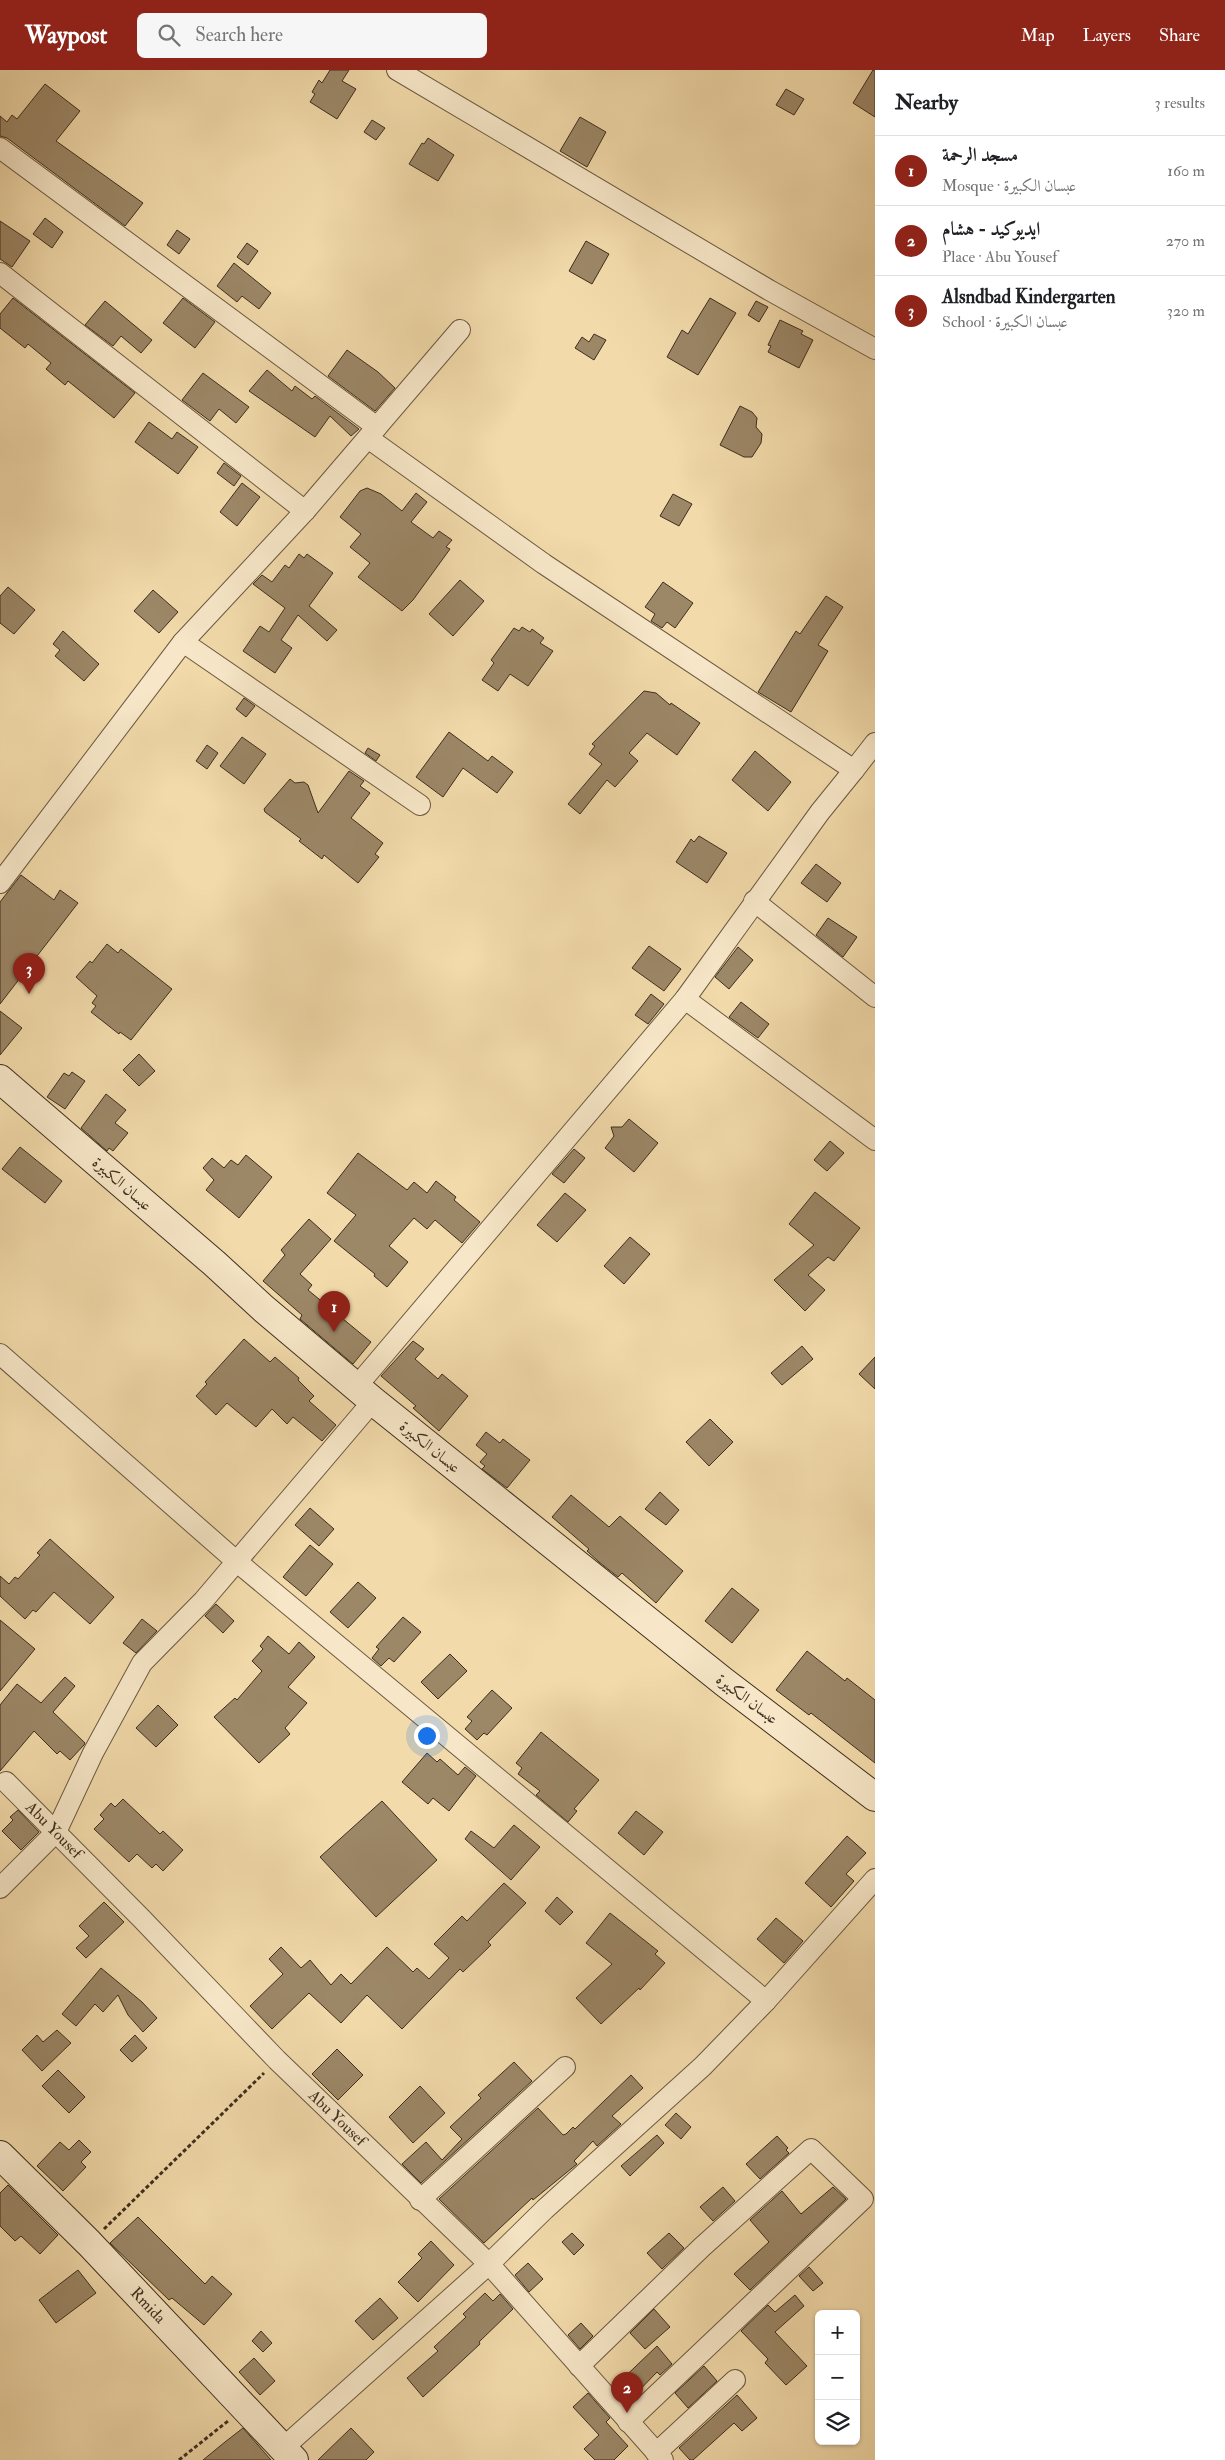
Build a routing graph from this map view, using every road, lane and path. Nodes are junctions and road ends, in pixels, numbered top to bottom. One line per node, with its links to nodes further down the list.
1 (397, 70): 5 (street)
2 (0, 148): 6 (street)
3 (0, 273): 7 (street)
4 (460, 330): 6 (street)
5 (875, 349)
6 (372, 433): 7 (street); 10 (street)
7 (305, 511): 8 (street)
8 (184, 642): 11 (street); 12 (street)
9 (875, 743): 10 (street)
10 (854, 770): 13 (street)
11 (420, 805)
12 (0, 883)
13 (754, 901): 14 (street); 15 (street)
14 (875, 997)
15 (685, 999): 17 (street); 19 (street)
16 (0, 1079): 19 (main road, عبسان الكبيرة)
17 (875, 1140)
18 (0, 1354): 20 (street)
19 (365, 1393): 20 (street); 22 (main road, عبسان الكبيرة)
20 (236, 1560): 23 (street); 26 (street)
21 (6, 1782): 23 (street, Abu Yousef)
22 (875, 1797)
23 (56, 1832): 25 (street); 27 (street, Abu Yousef)
24 (875, 1879): 26 (street)
25 (0, 1888)
26 (766, 2001): 32 (street)
27 (277, 2060): 30 (street, Abu Yousef); 31 (path)
28 (565, 2067): 30 (street)
29 (0, 2155): 31 (main road, Rmida)
30 (420, 2200): 32 (street, Abu Yousef)
31 (89, 2243): 35 (main road, Rmida)
32 (489, 2264): 33 (street, Abu Yousef); 37 (street)
33 (578, 2366): 36 (street, Abu Yousef); 36 (street)
34 (735, 2380): 38 (street)
35 (245, 2407): 37 (main road, Rmida); 39 (path)
36 (628, 2422): 38 (street, Abu Yousef)
37 (289, 2454)
38 (660, 2456)
39 (179, 2460)

